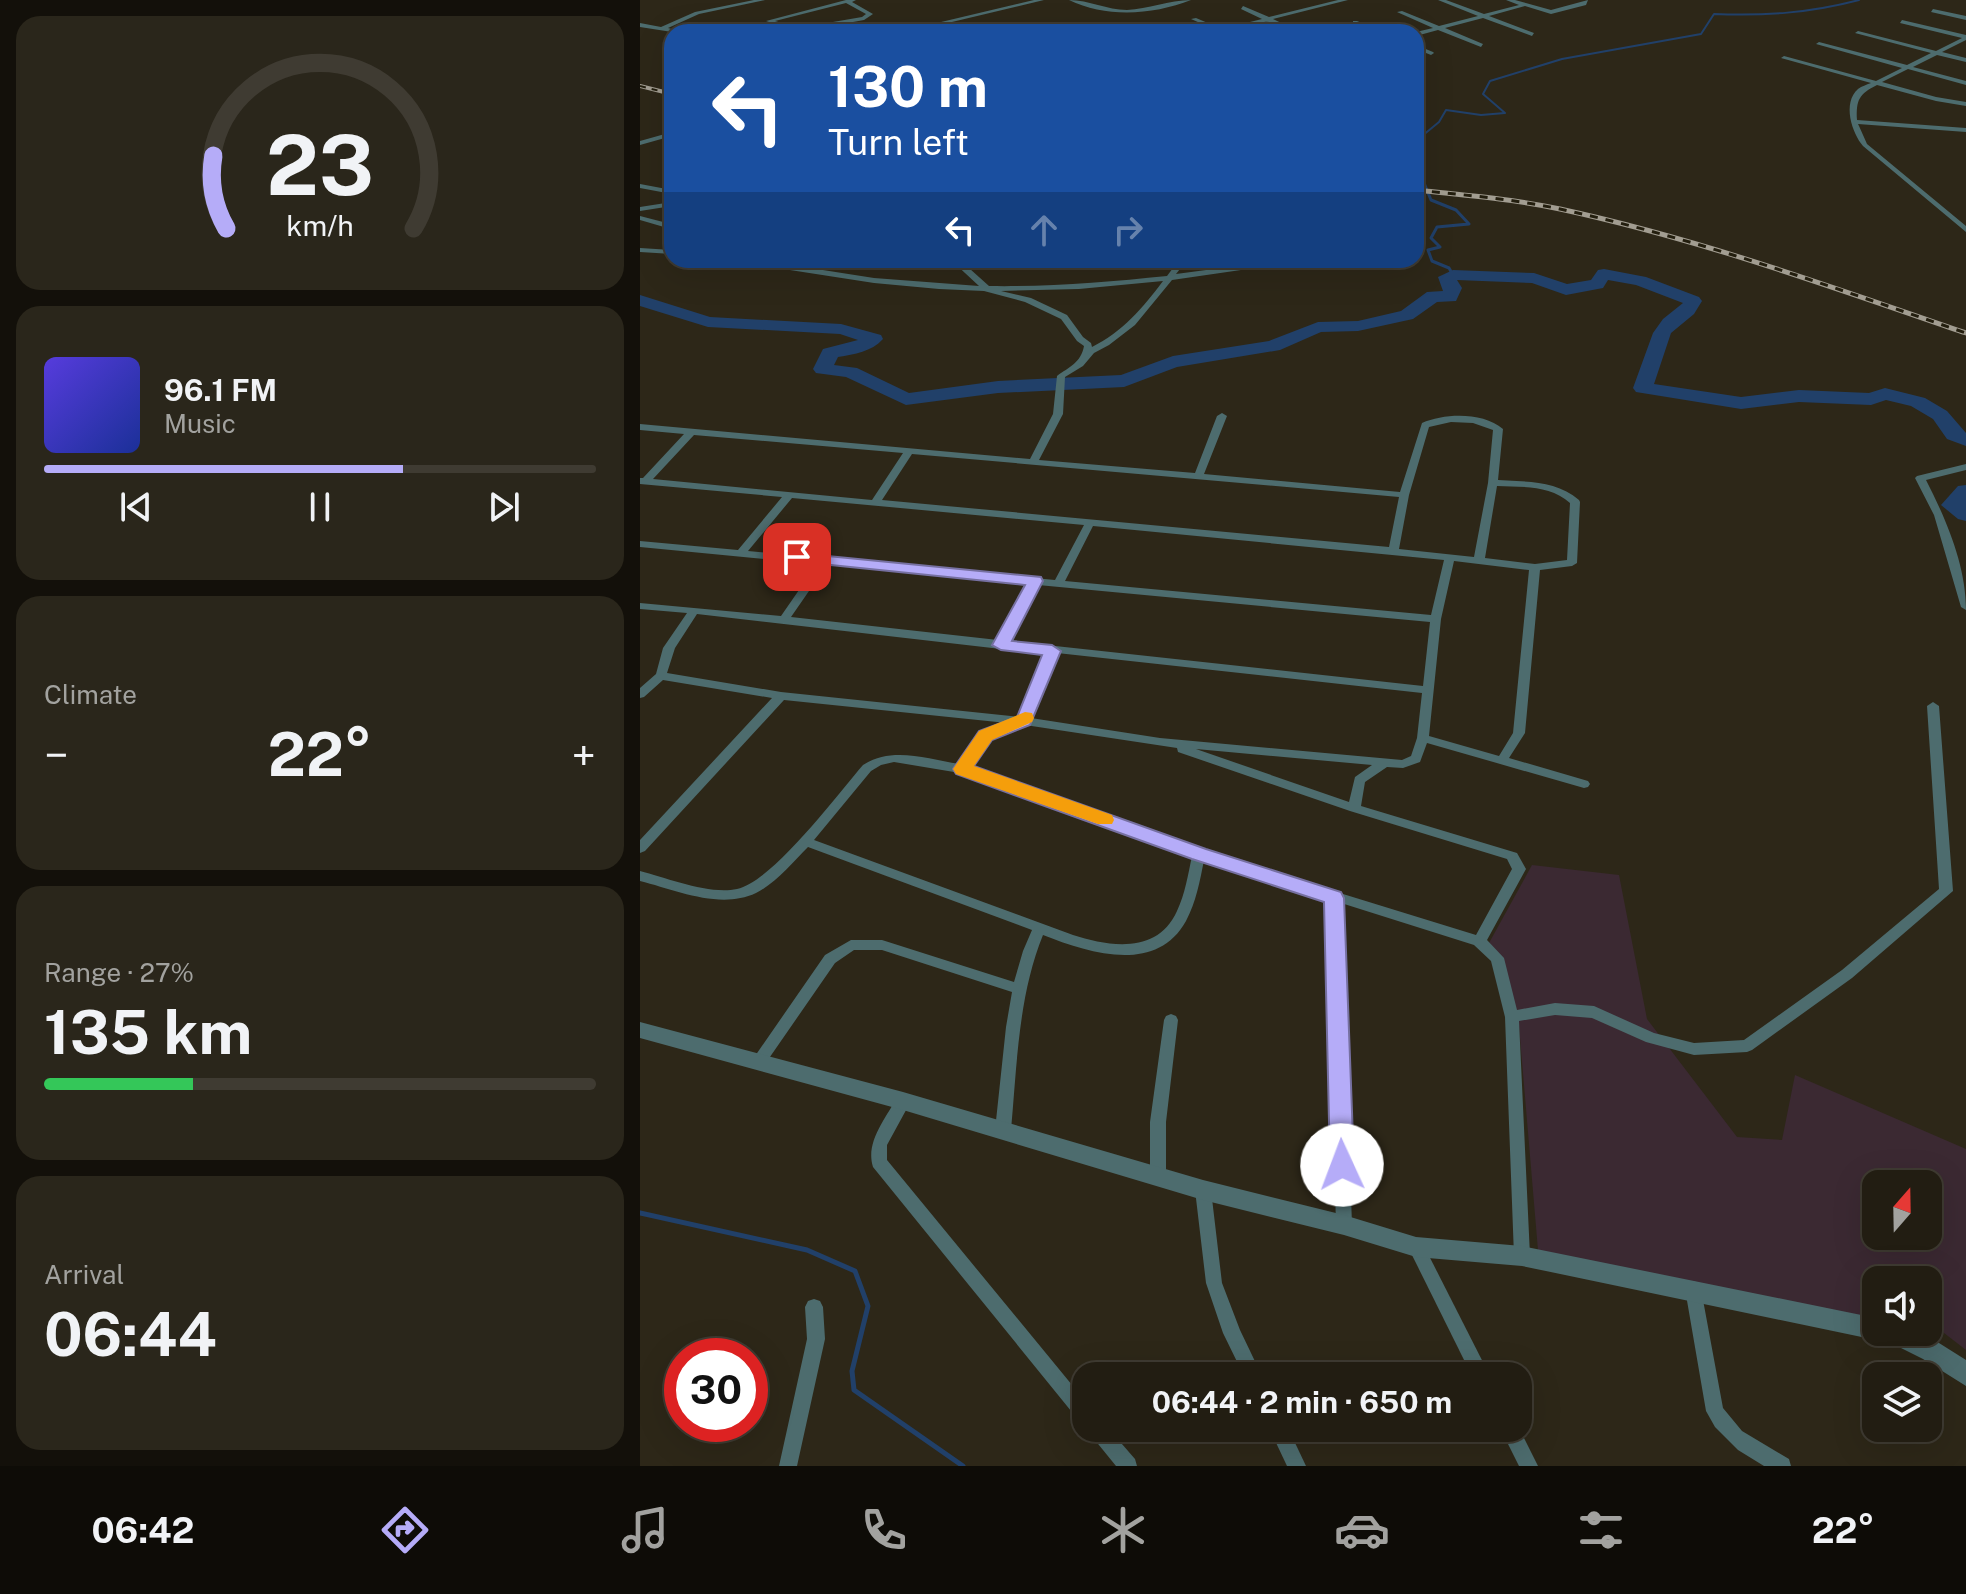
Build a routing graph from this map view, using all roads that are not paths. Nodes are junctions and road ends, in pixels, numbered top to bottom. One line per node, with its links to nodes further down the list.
1 (762, 0): 25 (street)
2 (1041, 0): 12 (street)
3 (1072, 0): 14 (street)
4 (1150, 0): 14 (street)
5 (1188, 0): 14 (street)
6 (1297, 0): 15 (street)
7 (1345, 0): 15 (street)
8 (1441, 0): 19 (street)
9 (1509, 0): 13 (street)
10 (1585, 0): 13 (street)
11 (850, 1): 26 (street); 27 (street)
12 (1030, 1): 28 (street)
13 (1524, 5): 19 (street)
14 (1164, 6)
15 (1317, 7): 22 (street)
16 (1243, 8): 22 (street)
17 (1933, 11): 20 (street)
18 (1400, 12): 34 (street)
19 (1483, 16): 34 (street); 38 (street)
20 (1966, 18)
21 (1194, 19): 29 (street)
22 (1268, 20): 30 (street); 31 (street)
23 (1355, 22): 32 (street)
24 (1902, 22): 39 (street)
25 (673, 24)
26 (779, 24)
27 (831, 24)
28 (935, 24)
29 (1204, 24)
30 (1250, 24)
31 (1278, 24)
32 (1360, 24)
33 (640, 25): 35 (street)
34 (1439, 28): 36 (street); 41 (street)
35 (662, 29)
36 (1424, 32)
37 (1858, 33): 43 (street)
38 (1532, 34)
39 (1966, 38): 43 (street)
40 (1819, 44): 47 (street)
41 (1481, 45)
42 (1424, 50): 44 (street)
43 (1938, 52): 46 (street); 47 (street)
44 (1431, 53)
45 (1784, 58): 48 (street)
46 (1966, 60)
47 (1906, 68): 48 (street); 49 (street)
48 (1874, 83): 50 (street); 51 (street)
49 (1966, 83)
50 (1966, 104)
51 (1855, 122): 52 (street); 61 (street)
52 (1966, 130)
53 (664, 136): 54 (street)
54 (640, 143)
55 (640, 186): 56 (street)
56 (664, 190)
57 (664, 205): 58 (street)
58 (640, 209)
59 (640, 218): 60 (street)
60 (664, 225)
61 (1966, 230)
62 (640, 250): 63 (street)
63 (664, 252)
64 (792, 268): 69 (street)
65 (964, 268): 69 (street)
66 (1177, 268): 68 (street)
67 (1243, 268): 68 (street)
68 (1169, 279): 69 (street); 70 (street)
69 (987, 288): 70 (street)
70 (1087, 357): 75 (street)
71 (1222, 416): 77 (street)
72 (640, 427): 73 (street)
73 (691, 432): 74 (street); 78 (street)
74 (909, 451): 75 (street); 82 (street)
75 (1034, 460): 77 (street)
76 (1966, 467): 94 (street)
77 (1198, 477): 80 (street)
78 (643, 481): 81 (street)
79 (1493, 483): 80 (street); 89 (street); 90 (street)
80 (1404, 495): 85 (street)
81 (788, 496): 82 (street); 86 (street)
82 (875, 503): 83 (street)
83 (1090, 523): 85 (street); 92 (street)
84 (640, 544): 86 (street)
85 (1393, 551): 87 (street)
86 (742, 552): 88 (street)
87 (1449, 559): 89 (street); 96 (street)
88 (825, 560): 91 (street); 97 (street)
89 (1479, 561): 90 (street)
90 (1535, 567): 108 (street)
91 (1035, 581): 92 (street); 98 (street)
92 (1059, 583): 96 (street)
93 (640, 606): 95 (street)
94 (1966, 607)
95 (694, 610): 97 (street); 100 (street)
96 (1436, 619): 101 (street)
97 (784, 620): 98 (street)
98 (1001, 645): 99 (street)
99 (1052, 651): 101 (street); 105 (street)
100 (661, 676): 102 (street); 103 (street)
101 (1427, 690): 106 (street)
102 (640, 694)
103 (781, 696): 105 (street); 114 (street)
104 (1933, 706): 121 (street)
105 (1024, 721): 107 (street); 110 (street)
106 (1423, 738): 108 (street); 109 (street)
107 (1160, 742): 109 (street); 112 (street)
108 (1503, 759): 111 (street)
109 (1383, 764): 112 (street)
110 (962, 769): 113 (street); 115 (street)
111 (1584, 784)
112 (1354, 808): 119 (street)
113 (804, 841): 116 (street); 118 (street)
114 (640, 848)
115 (1199, 854): 117 (street); 118 (street)
116 (640, 876)
117 (1334, 898): 119 (street); 129 (street)
118 (1040, 927): 120 (street)
119 (1479, 941): 121 (street)
120 (1019, 989): 124 (street); 126 (street)
121 (1512, 1017): 131 (street)
122 (1171, 1020): 127 (street)
123 (640, 1030): 124 (street)
124 (758, 1063): 125 (street)
125 (903, 1101): 126 (street); 139 (street)
126 (1003, 1130): 127 (street)
127 (1158, 1176): 128 (street)
128 (1203, 1190): 129 (street); 136 (street)
129 (1344, 1225): 130 (street)
130 (1416, 1247): 131 (street); 137 (street)
131 (1522, 1256): 132 (street)
132 (1693, 1289): 134 (street); 147 (street)
133 (814, 1307): 143 (street)
134 (1862, 1326)
135 (1920, 1346): 138 (street)
136 (1246, 1362)
137 (1474, 1362)
138 (1966, 1374)
139 (1072, 1399)
140 (1108, 1442): 144 (street)
141 (1285, 1442): 145 (street)
142 (1516, 1442): 146 (street)
143 (788, 1466)
144 (1128, 1466)
145 (1297, 1466)
146 (1529, 1466)
147 (1782, 1466)

